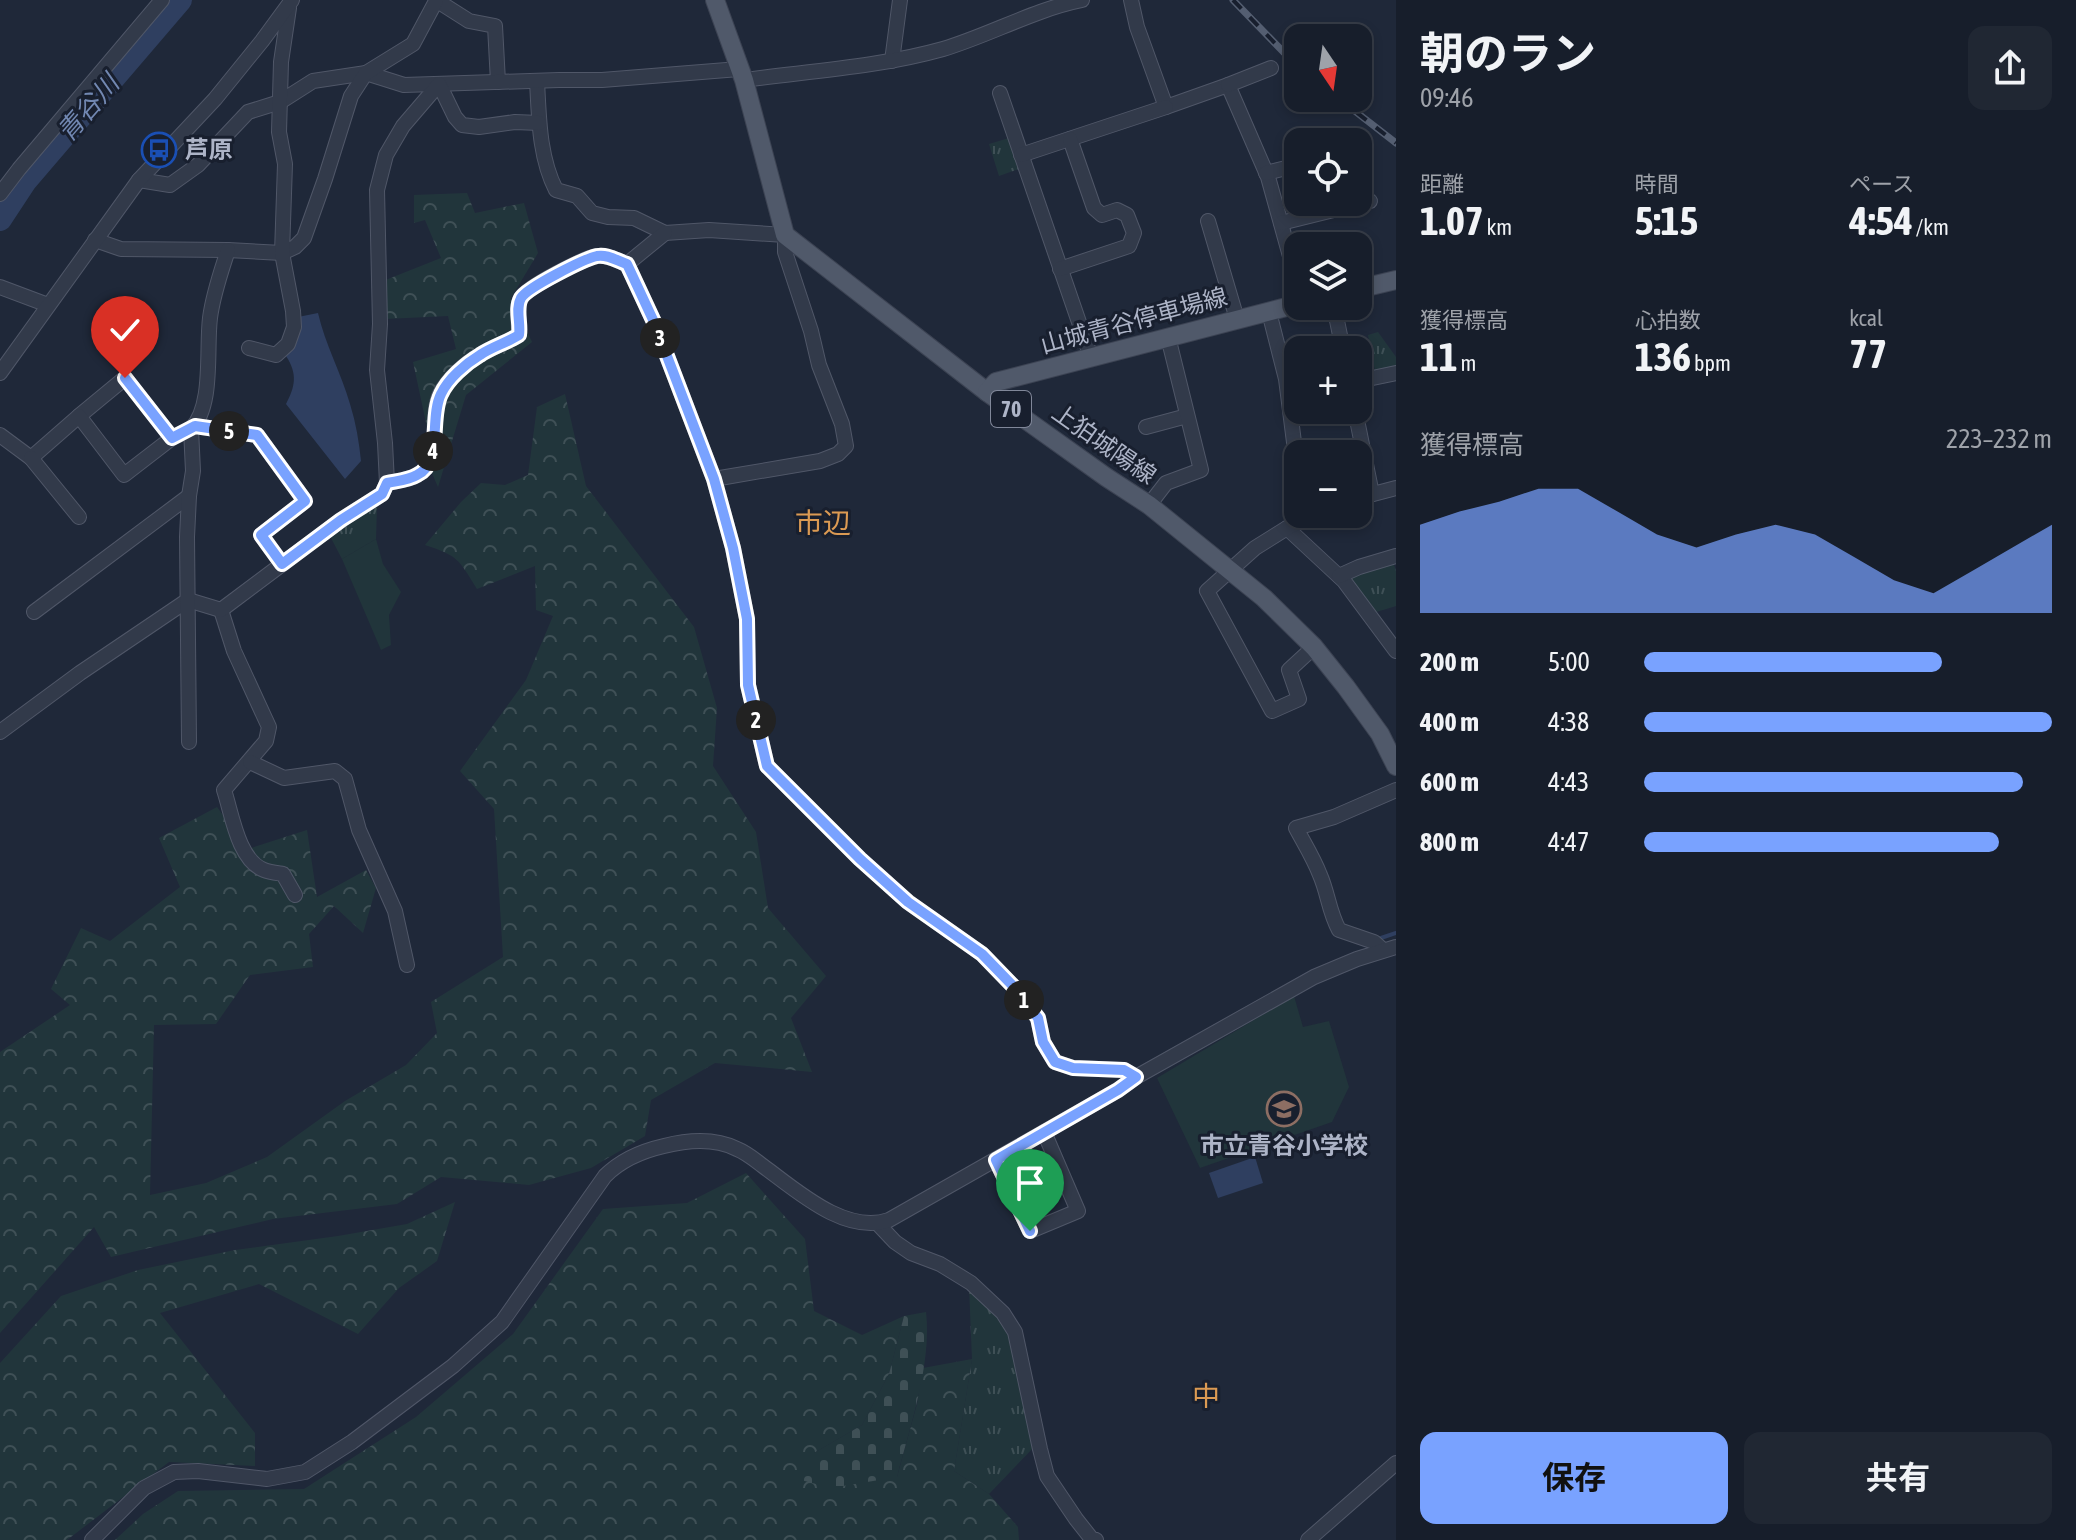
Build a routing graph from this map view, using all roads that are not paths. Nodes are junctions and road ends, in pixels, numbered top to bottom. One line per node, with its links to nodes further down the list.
1 (162, 0): 25 (street)
2 (436, 0): 10 (street); 13 (street)
3 (715, 0): 11 (main road)
4 (900, 0): 8 (street)
5 (1082, 0): 8 (street)
6 (1131, 0): 18 (street)
7 (291, 2): 17 (street); 24 (street)
8 (892, 61): 11 (street)
9 (1271, 68): 15 (street)
10 (366, 73): 14 (street); 17 (street); 34 (street)
11 (742, 74): 12 (street); 31 (main road)
12 (537, 81): 13 (street); 19 (street)
13 (498, 82): 14 (street)
14 (439, 84): 19 (street); 60 (street)
15 (1228, 85): 18 (street); 23 (street)
16 (1000, 93): 21 (street)
17 (280, 102): 24 (street); 34 (street)
18 (1166, 107): 20 (street)
19 (539, 123): 29 (street)
20 (1070, 139): 21 (street); 36 (street)
21 (1021, 155): 36 (street)
22 (1284, 168): 23 (street)
23 (1266, 173): 28 (street)
24 (139, 180): 32 (street)
25 (0, 194)
26 (1309, 216): 28 (street)
27 (1208, 221): 43 (street)
28 (1281, 223): 30 (street)
29 (665, 233): 31 (street); 35 (street)
30 (1284, 234)
31 (785, 235): 50 (main road, 上狛城陽線 / 70); 59 (street)
32 (95, 240): 33 (street); 40 (street)
33 (228, 250): 34 (street); 53 (street)
34 (282, 253): 45 (street)
35 (627, 264): 59 (street); 60 (street)
36 (1060, 269): 46 (street)
37 (1396, 280): 38 (main road)
38 (1372, 286)
39 (0, 287): 40 (street)
40 (48, 305): 47 (street)
41 (1284, 308): 42 (main road, 山城青谷停車場線)
42 (1269, 312): 43 (main road, 山城青谷停車場線); 57 (street)
43 (1237, 319): 44 (main road, 山城青谷停車場線)
44 (1168, 337): 46 (main road, 山城青谷停車場線); 52 (street)
45 (249, 348)
46 (1091, 357): 50 (main road, 山城青谷停車場線)
47 (0, 373)
48 (1396, 373): 49 (street)
49 (1372, 378)
50 (987, 392): 64 (main road, 上狛城陽線 / 70)
51 (79, 416): 56 (street); 56 (street); 58 (street)
52 (1187, 416): 54 (street); 64 (street)
53 (193, 427): 56 (street); 63 (street); 68 (street)
54 (1146, 427)
55 (0, 435): 58 (street)
56 (172, 438)
57 (1294, 440)
58 (31, 458): 65 (street)
59 (714, 479): 84 (street)
60 (387, 483): 68 (street)
61 (1396, 488): 62 (street)
62 (1372, 494)
63 (189, 496): 71 (street); 73 (street)
64 (1149, 505): 69 (main road, 上狛城陽線 / 70)
65 (79, 517)
66 (1287, 528): 69 (street); 70 (street)
67 (1396, 556): 70 (street)
68 (282, 564): 72 (street)
69 (1228, 571): 74 (main road, 上狛城陽線 / 70); 74 (street)
70 (1339, 576): 75 (street)
71 (188, 600): 72 (street); 76 (street); 77 (street)
72 (221, 610): 78 (street)
73 (34, 612)
74 (1314, 647): 79 (main road, 上狛城陽線 / 70)
75 (1396, 651)
76 (0, 732)
77 (189, 742)
78 (250, 762): 81 (street); 83 (street)
79 (1396, 766)
80 (1396, 790): 82 (street)
81 (295, 895)
82 (1390, 948): 84 (street)
83 (407, 965)
84 (1136, 1077): 85 (street)
85 (1044, 1132): 86 (street); 86 (street)
86 (996, 1160): 87 (street)
87 (878, 1224): 89 (street); 90 (street)
88 (1396, 1463): 91 (street)
89 (92, 1540)
90 (1096, 1540)
91 (1308, 1540)

